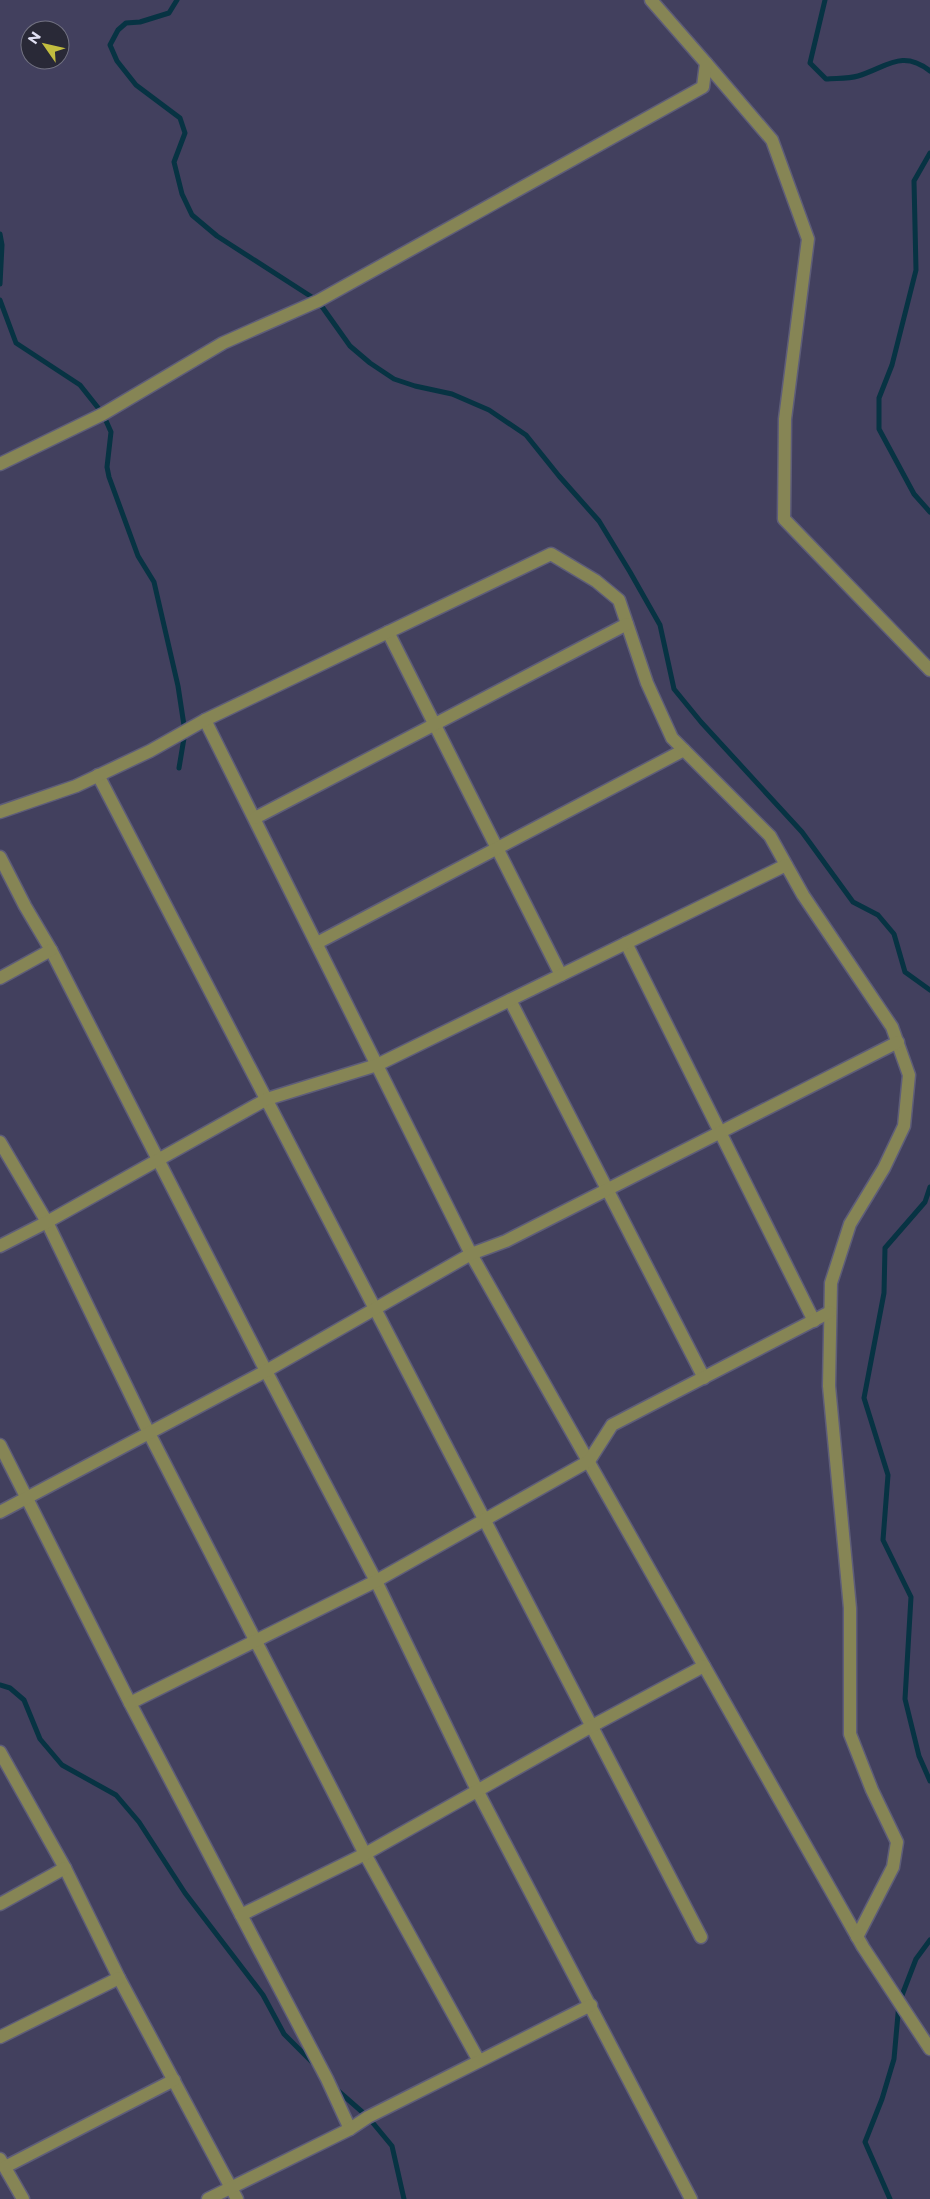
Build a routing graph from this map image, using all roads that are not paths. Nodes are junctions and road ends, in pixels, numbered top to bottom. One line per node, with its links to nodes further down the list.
1 (650, 0): 2 (street)
2 (706, 62): 3 (street); 6 (street)
3 (0, 464)
4 (627, 624): 5 (street); 8 (street); 9 (street)
5 (388, 632): 7 (street); 8 (street)
6 (930, 670)
7 (205, 720): 10 (street); 12 (street)
8 (435, 724): 12 (street); 13 (street)
9 (684, 750): 13 (street); 15 (street)
10 (98, 775): 11 (street); 24 (street)
11 (0, 812)
12 (255, 818): 16 (street)
13 (497, 848): 16 (street); 19 (street)
14 (0, 857): 18 (street)
15 (786, 865): 17 (street); 22 (street)
16 (317, 943): 23 (street)
17 (626, 943): 19 (street); 25 (street)
18 (51, 950): 20 (street); 27 (street)
19 (561, 975): 21 (street)
20 (0, 978)
21 (510, 1000): 23 (street); 28 (street)
22 (898, 1042): 25 (street); 33 (street)
23 (377, 1065): 24 (street); 31 (street)
24 (267, 1099): 27 (street); 32 (street)
25 (721, 1132): 28 (street); 34 (street)
26 (0, 1142): 29 (street)
27 (157, 1160): 29 (street); 35 (street)
28 (608, 1190): 31 (street); 36 (street)
29 (47, 1222): 30 (street); 37 (street)
30 (0, 1246)
31 (472, 1254): 32 (street); 39 (street)
32 (376, 1308): 35 (street); 42 (street)
33 (830, 1312): 34 (street); 55 (street)
34 (814, 1321): 36 (street)
35 (266, 1370): 37 (street); 43 (street)
36 (704, 1378): 39 (street)
37 (149, 1432): 40 (street); 44 (street)
38 (0, 1445): 40 (street)
39 (589, 1461): 42 (street); 45 (street)
40 (27, 1497): 41 (street); 46 (street)
41 (0, 1512)
42 (485, 1520): 43 (street); 47 (street)
43 (376, 1581): 44 (street); 50 (street)
44 (256, 1640): 46 (street); 51 (street)
45 (704, 1666): 47 (street); 55 (street)
46 (130, 1703): 54 (street)
47 (592, 1726): 50 (street); 56 (street)
48 (0, 1752): 49 (street)
49 (4, 1769): 52 (street)
50 (477, 1790): 51 (street); 58 (street)
51 (365, 1854): 54 (street); 61 (street)
52 (65, 1868): 53 (street); 57 (street)
53 (0, 1904)
54 (241, 1915): 63 (street)
55 (857, 1936): 60 (street)
56 (700, 1937)
57 (119, 1978): 59 (street); 62 (street)
58 (591, 2005): 61 (street); 68 (street)
59 (0, 2037)
60 (930, 2049)
61 (479, 2061): 63 (street)
62 (174, 2080): 64 (street); 65 (street)
63 (350, 2129): 65 (street)
64 (2, 2163): 66 (street)
65 (234, 2193): 67 (street)
66 (23, 2199)
67 (208, 2199)
68 (691, 2199)

